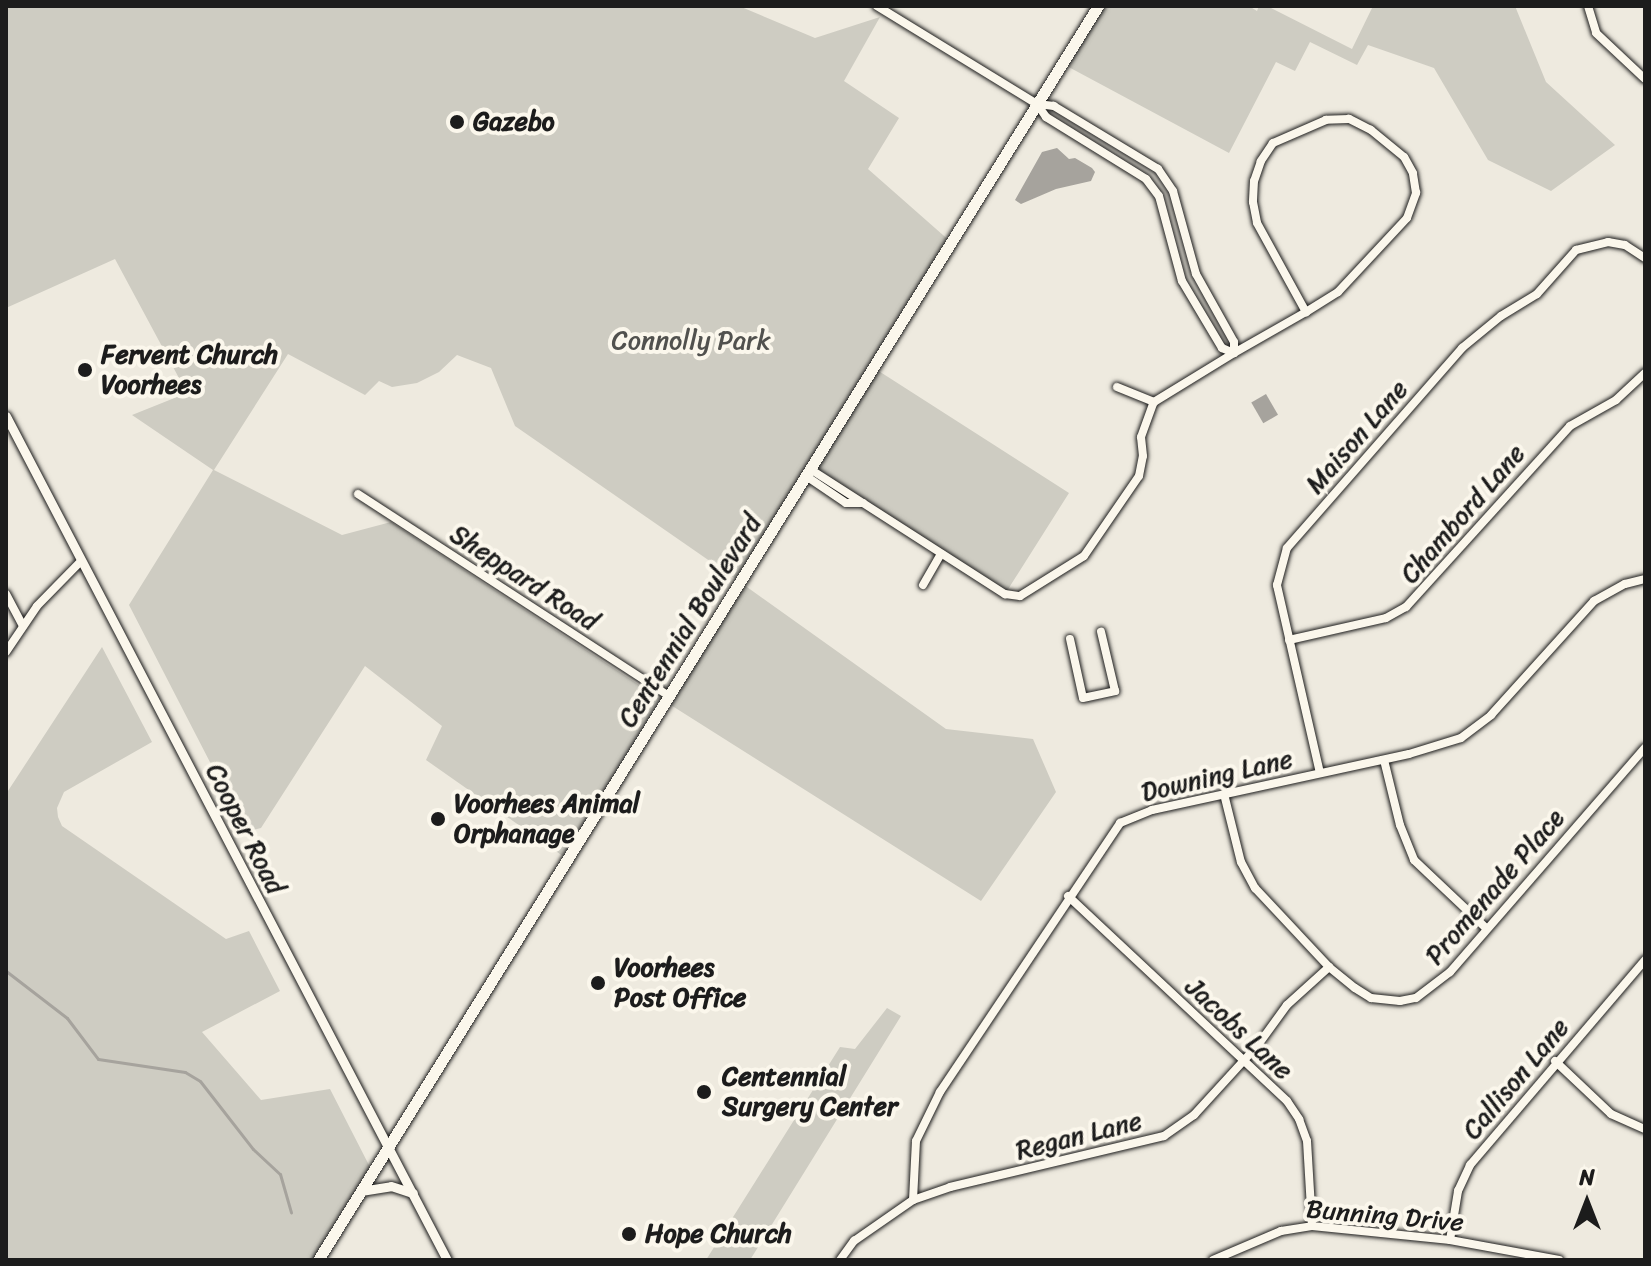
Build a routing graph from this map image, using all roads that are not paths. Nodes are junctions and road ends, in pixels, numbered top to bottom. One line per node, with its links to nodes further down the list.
1 (877, 6): 5 (street)
2 (1098, 6): 5 (main road, Centennial Boulevard)
3 (1588, 6): 4 (street)
4 (1645, 79)
5 (1037, 104): 8 (street); 8 (street); 13 (main road, Centennial Boulevard)
6 (1645, 258): 23 (street, Maison Lane)
7 (1306, 312): 7 (street); 8 (street)
8 (1234, 353): 11 (street)
9 (1645, 373): 23 (street, Chambord Lane)
10 (1117, 387): 11 (street)
11 (1154, 402): 15 (street)
12 (6, 416): 16 (street, Cooper Road)
13 (808, 473): 15 (street); 25 (main road, Centennial Boulevard)
14 (358, 494): 25 (street, Sheppard Road)
15 (941, 554): 18 (street)
16 (81, 561): 20 (street); 37 (street, Cooper Road)
17 (1645, 579): 27 (street, Downing Lane)
18 (923, 585)
19 (6, 594): 20 (street)
20 (23, 626): 24 (street)
21 (1101, 632): 22 (street)
22 (1070, 639)
23 (1289, 640): 28 (street, Maison Lane)
24 (6, 652)
25 (669, 696): 37 (main road, Centennial Boulevard)
26 (1645, 748): 31 (street, Promenade Place)
27 (1384, 760): 28 (street, Downing Lane); 31 (street)
28 (1320, 773): 29 (street, Downing Lane)
29 (1224, 794): 30 (street, Downing Lane); 33 (street, Promenade Place)
30 (1068, 896): 34 (street, Jacobs Lane); 40 (street, Downing Lane)
31 (1486, 928): 33 (street, Promenade Place)
32 (1645, 960): 35 (street, Callison Lane)
33 (1329, 967): 34 (street, Regan Lane)
34 (1244, 1061): 40 (street, Regan Lane); 41 (street, Jacobs Lane)
35 (1555, 1061): 36 (street); 42 (street, Callison Lane)
36 (1645, 1129)
37 (387, 1150): 38 (main road, Centennial Boulevard); 39 (street, Cooper Road)
38 (361, 1191): 39 (street); 43 (main road, Centennial Boulevard)
39 (413, 1193): 44 (street, Cooper Road)
40 (913, 1200): 45 (street, Regan Lane)
41 (1312, 1226): 42 (street, Bunning Drive); 46 (street, Bunning Drive)
42 (1450, 1240): 47 (street, Bunning Drive)
43 (318, 1260)
44 (447, 1260)
45 (840, 1260)
46 (1213, 1260)
47 (1559, 1260)

